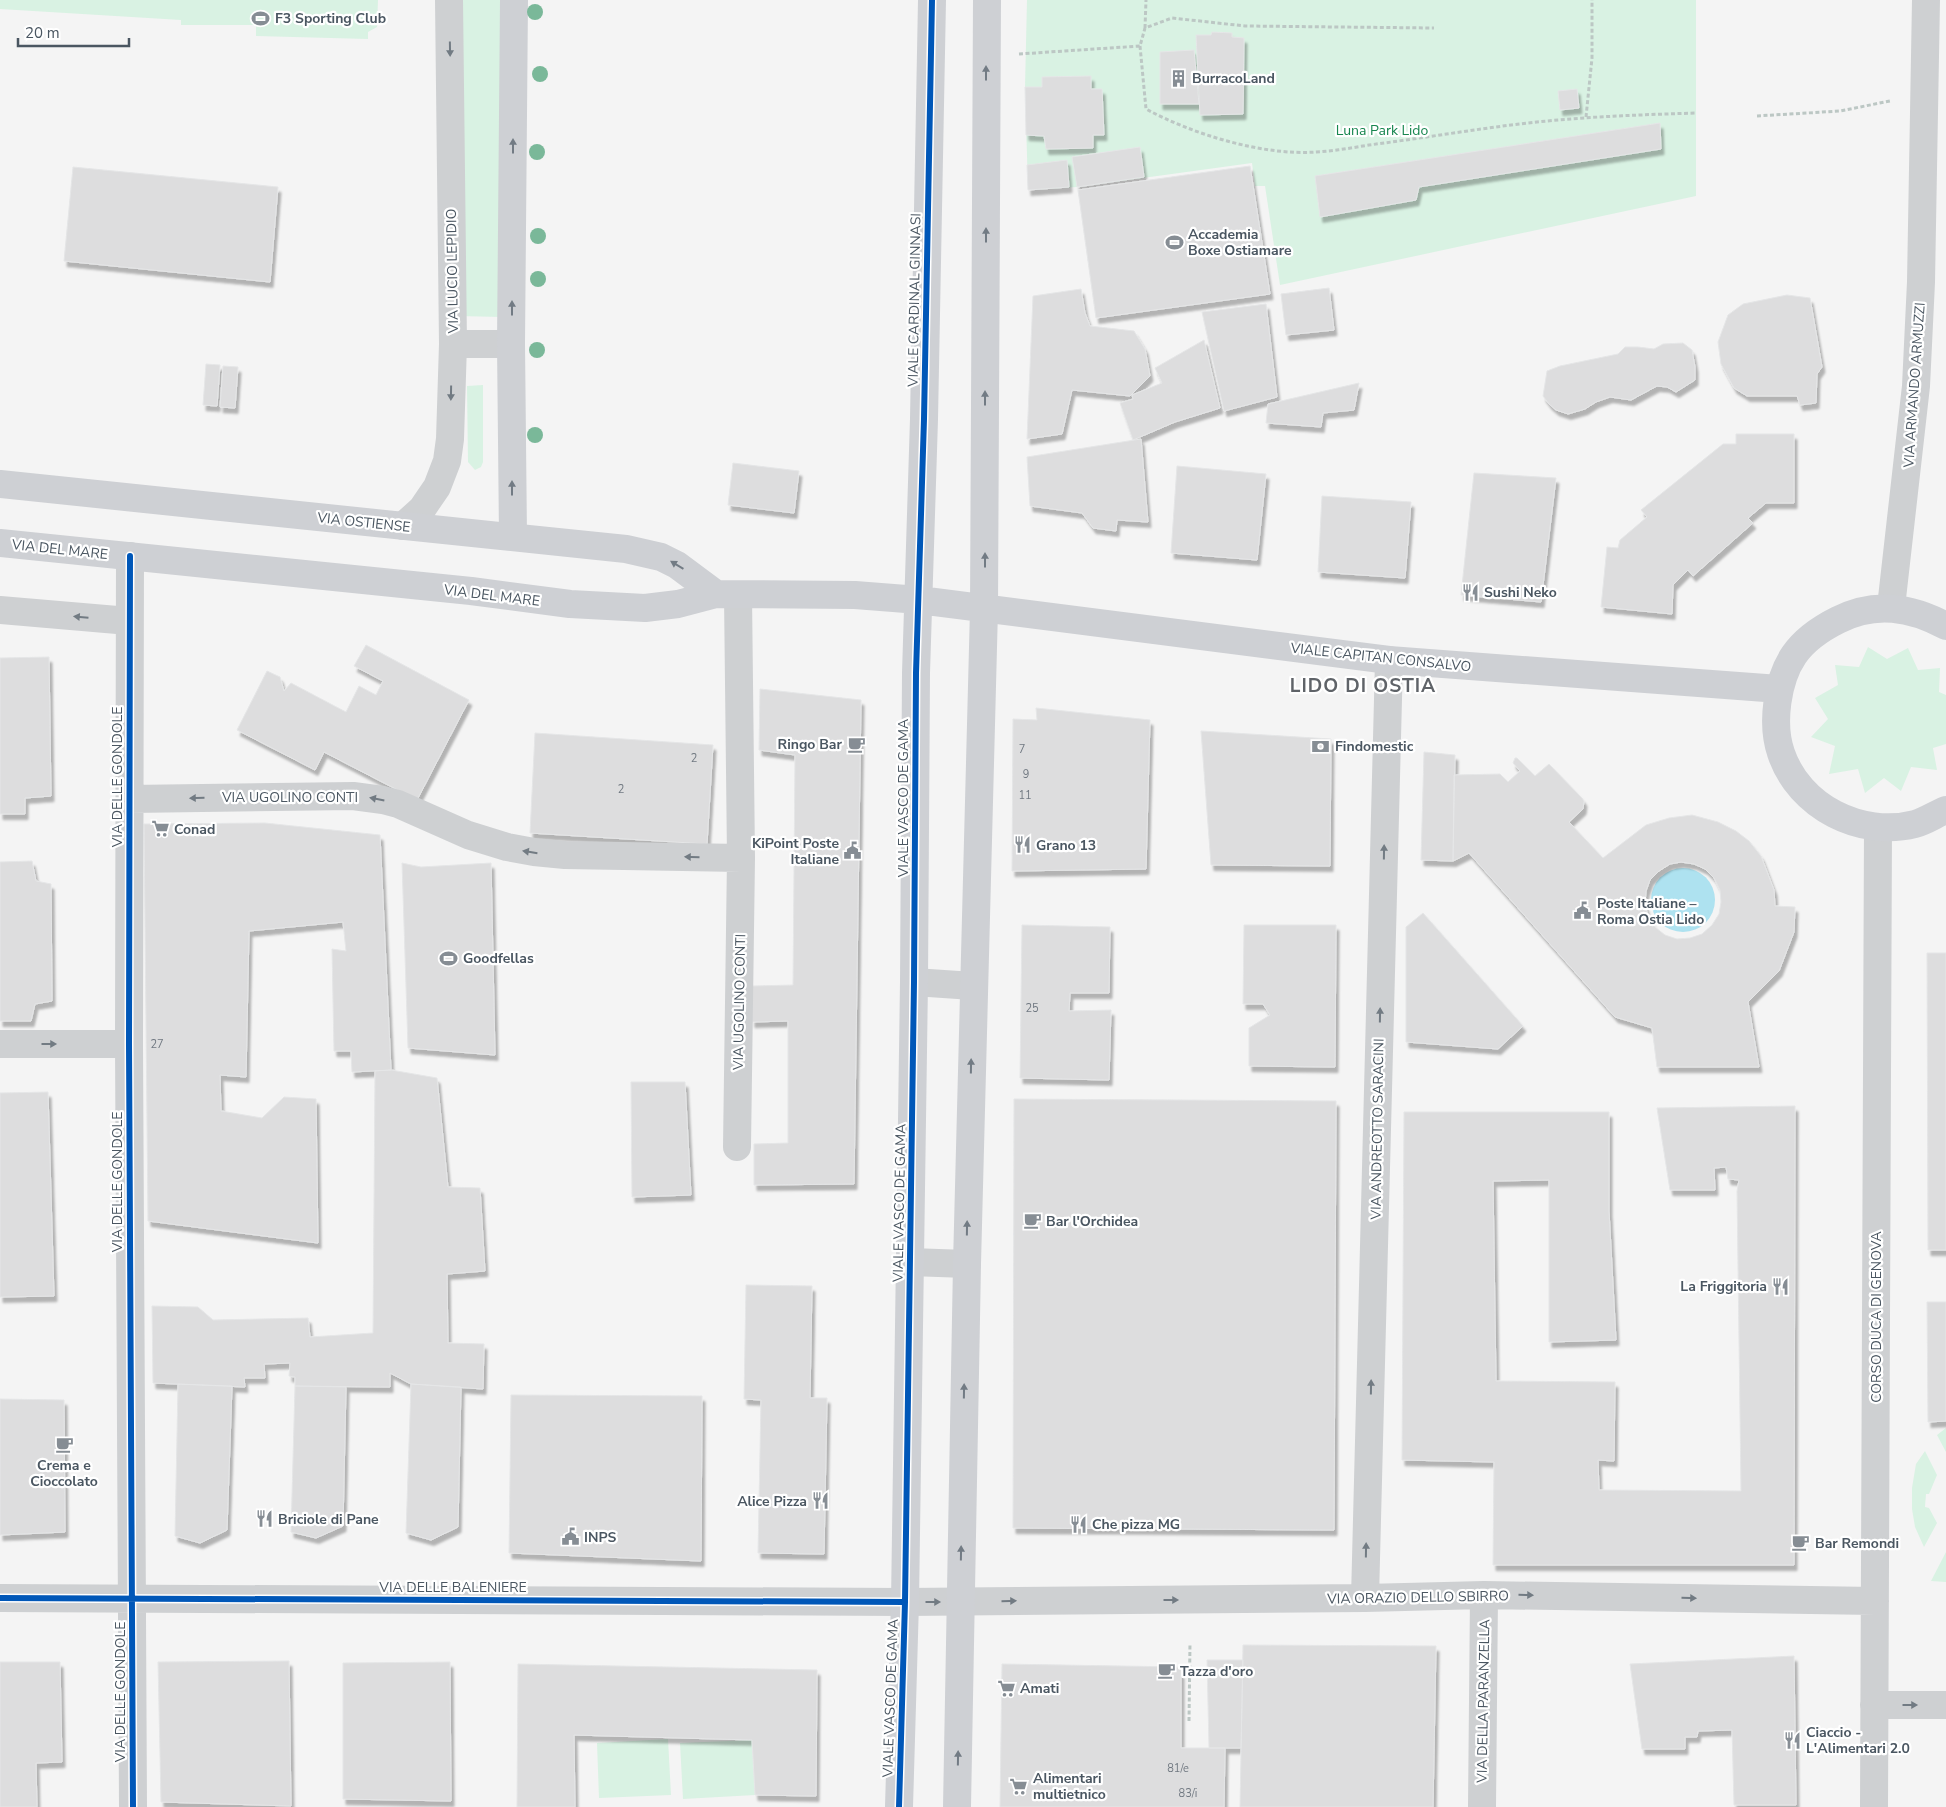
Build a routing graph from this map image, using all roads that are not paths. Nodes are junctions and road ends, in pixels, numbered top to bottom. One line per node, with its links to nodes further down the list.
1 (449, 0): 7 (street, VIA LUCIO LEPIDIO, one-way to 7)
2 (514, 0): 8 (street, one-way to 2)
3 (932, 0): 15 (street, VIALE CARDINAL GINNASI)
4 (987, 0): 17 (street, one-way to 4)
5 (1926, 0): 6 (street, VIA ARMANDO ARMUZZI)
6 (1935, 159): 16 (street, VIA ARMANDO ARMUZZI)
7 (452, 344): 8 (street); 10 (street, VIA LUCIO LEPIDIO, one-way to 10)
8 (511, 344): 11 (street, one-way to 8)
9 (0, 484): 10 (street, VIA OSTIENSE)
10 (403, 526): 11 (street, VIA OSTIENSE)
11 (513, 537): 14 (street, VIA OSTIENSE, one-way to 11)
12 (0, 543): 13 (street, VIA DEL MARE)
13 (130, 556): 14 (street, VIA DEL MARE); 19 (street, VIA DELLE GONDOLE)
14 (727, 595): 15 (street, VIA DEL MARE); 26 (street, VIA UGOLINO CONTI)
15 (919, 600): 17 (street, VIA DEL MARE); 27 (street, VIALE VASCO DE GAMA)
16 (1891, 607): 20 (street); 22 (street)
17 (984, 609): 21 (street, VIALE CAPITAN CONSALVO); 28 (street)
18 (0, 610): 19 (street, one-way to 18)
19 (129, 622): 23 (street, VIA DELLE GONDOLE)
20 (1946, 626)
21 (1389, 660): 22 (street, VIALE CAPITAN CONSALVO); 37 (street, VIA ANDREOTTO SARACINI, one-way to 21)
22 (1779, 689): 25 (street)
23 (130, 799): 26 (street, VIA UGOLINO CONTI, one-way to 23); 30 (street, VIA DELLE GONDOLE)
24 (1946, 810): 25 (street)
25 (1878, 828): 38 (street, CORSO DUCA DI GENOVA)
26 (741, 858): 31 (street, VIA UGOLINO CONTI)
27 (914, 982): 28 (street); 32 (street, VIALE VASCO DE GAMA)
28 (973, 986): 33 (street, one-way to 28)
29 (0, 1044): 30 (street, one-way to 30)
30 (129, 1044): 36 (street, VIA DELLE GONDOLE)
31 (737, 1147)
32 (910, 1262): 33 (street, VIALE VASCO DE GAMA); 39 (street, VIALE VASCO DE GAMA)
33 (967, 1264): 40 (street, one-way to 33)
34 (1484, 1595): 37 (street, VIA ORAZIO DELLO SBIRRO); 38 (street, VIA ORAZIO DELLO SBIRRO, one-way to 38); 46 (street, VIA DELLA PARANZELLA)
35 (0, 1598): 36 (street, VIA DELLE BALENIERE)
36 (132, 1598): 39 (street, VIA DELLE BALENIERE); 43 (street, VIA DELLE GONDOLE)
37 (1366, 1598): 40 (street, VIA ORAZIO DELLO SBIRRO, one-way to 37)
38 (1875, 1600): 41 (street, CORSO DUCA DI GENOVA)
39 (905, 1602): 40 (street, VIALE VASCO DE GAMA, one-way to 40); 44 (street, VIALE VASCO DE GAMA)
40 (960, 1602): 45 (street, one-way to 40)
41 (1874, 1705): 42 (street, one-way to 42); 47 (street, CORSO DUCA DI GENOVA)
42 (1946, 1705)
43 (133, 1807)
44 (899, 1807)
45 (957, 1807)
46 (1482, 1807)
47 (1874, 1807)

